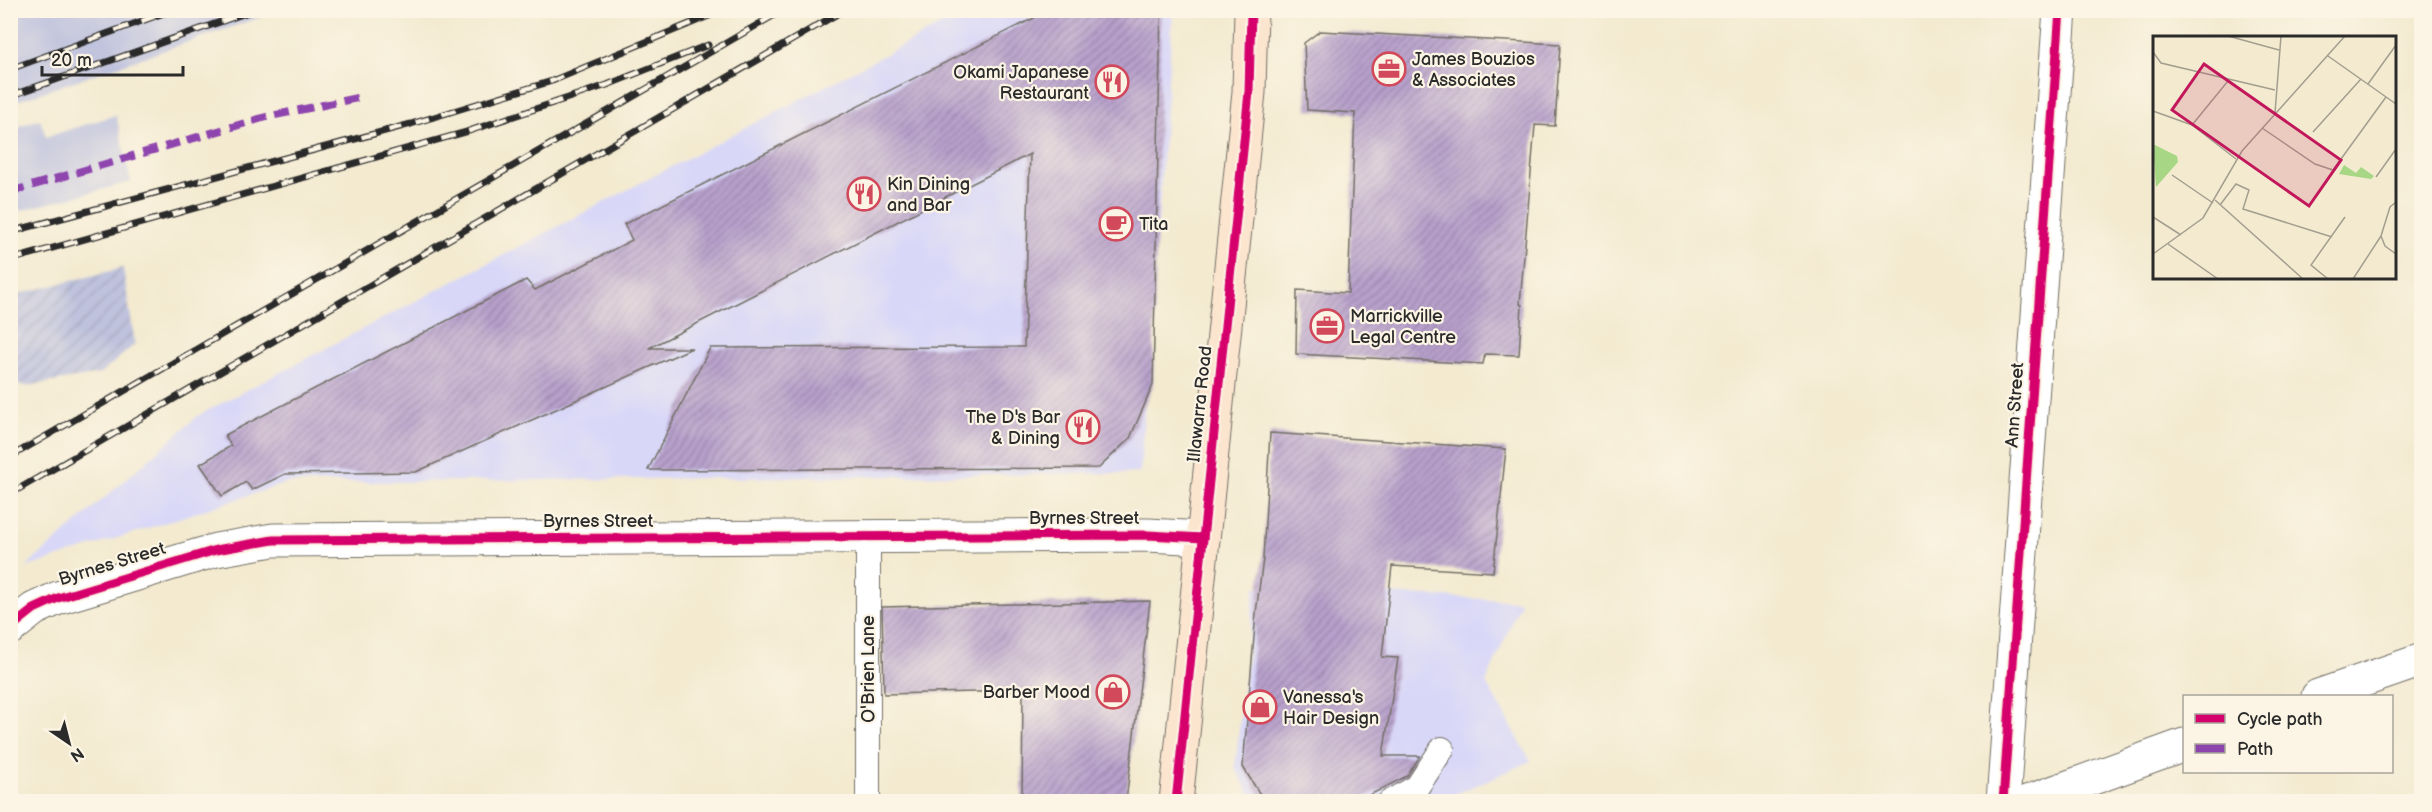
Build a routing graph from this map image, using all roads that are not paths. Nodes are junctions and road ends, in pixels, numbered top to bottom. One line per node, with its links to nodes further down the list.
1 (1251, 10): 4 (main road, Illawarra Road)
2 (2060, 10): 13 (street, Ann Street)
3 (868, 536): 4 (street, Byrnes Street); 5 (street, Byrnes Street); 10 (lane, O'Brien Lane)
4 (1203, 538): 11 (main road, Illawarra Road)
5 (10, 628)
6 (2421, 660): 7 (street)
7 (2321, 695)
8 (2183, 745): 14 (street)
9 (1442, 749): 12 (lane)
10 (868, 801)
11 (1176, 801)
12 (1390, 801)
13 (2003, 801)
14 (2028, 801)

